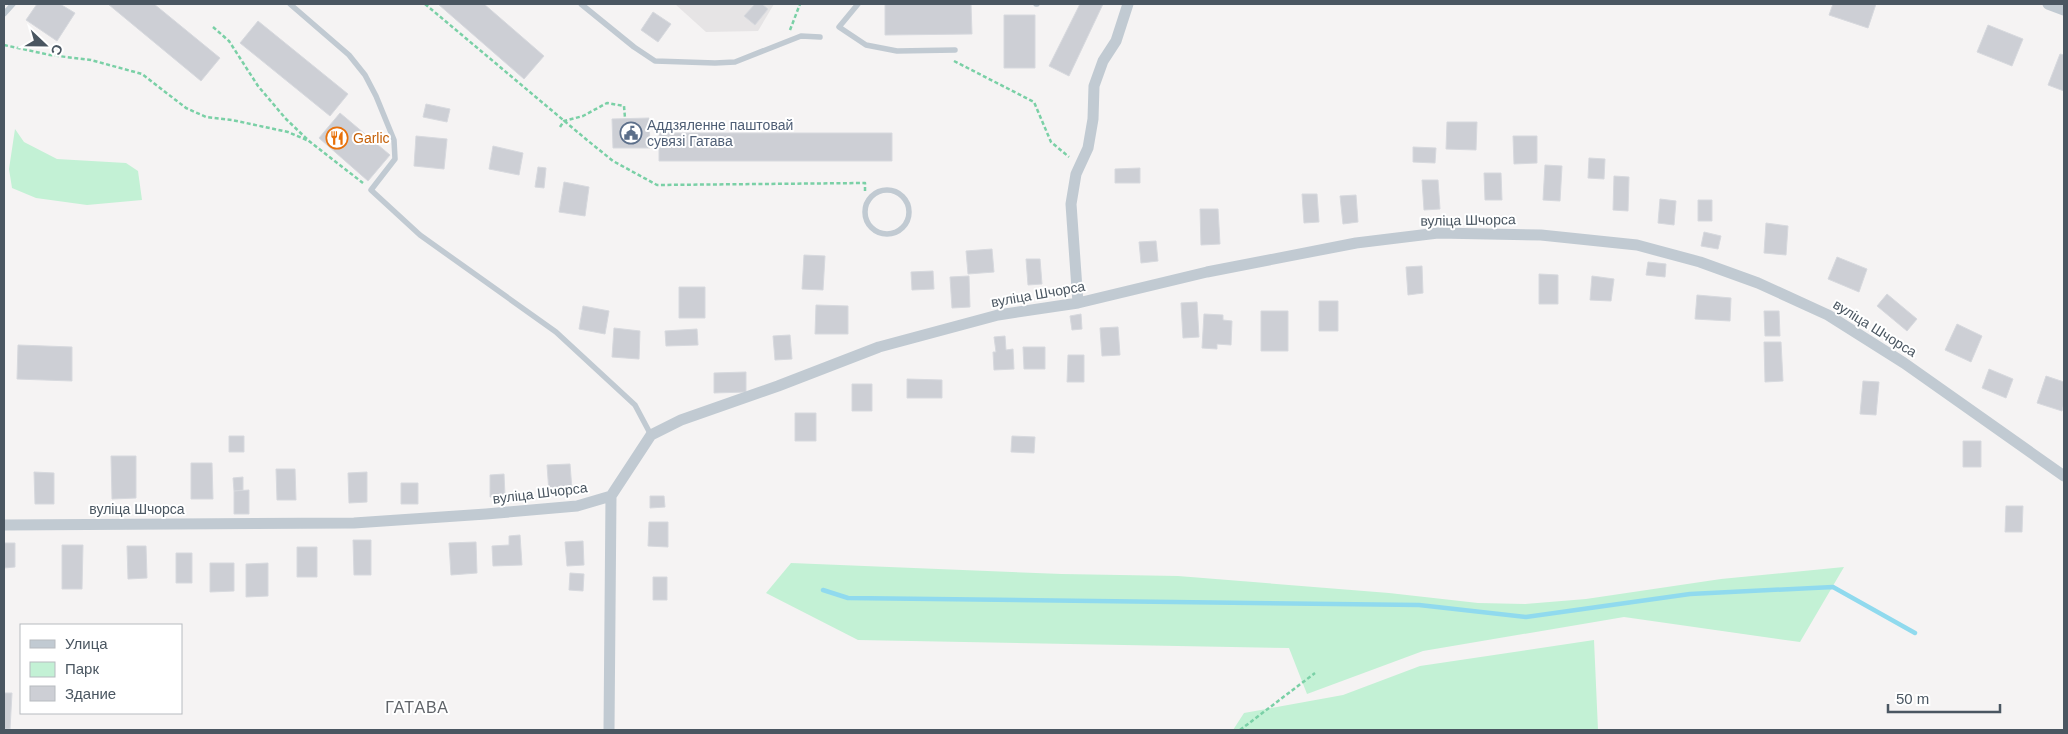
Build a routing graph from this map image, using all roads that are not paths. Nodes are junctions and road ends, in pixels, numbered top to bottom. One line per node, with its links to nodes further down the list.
1 (13, 4): 8 (lane)
2 (290, 4): 13 (lane)
3 (581, 4): 9 (lane)
4 (858, 4): 10 (lane)
5 (1128, 4): 12 (street)
6 (2048, 4): 7 (street)
7 (2064, 10)
8 (4, 14)
9 (820, 37)
10 (955, 50)
11 (893, 190): 11 (lane)
12 (1078, 303): 13 (street, вуліца Шчорса); 14 (street, вуліца Шчорса)
13 (651, 435): 15 (street)
14 (2064, 476)
15 (611, 496): 16 (street, вуліца Шчорса); 17 (street)
16 (4, 525)
17 (609, 730)

